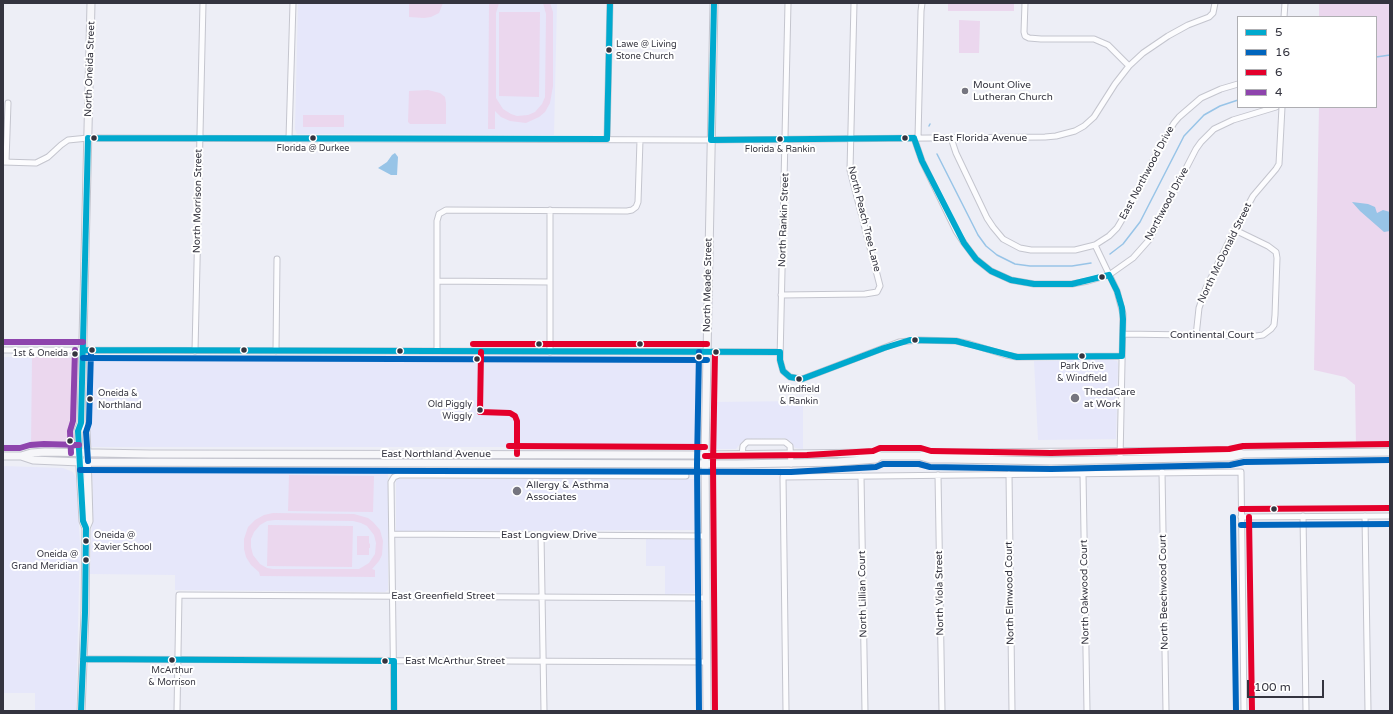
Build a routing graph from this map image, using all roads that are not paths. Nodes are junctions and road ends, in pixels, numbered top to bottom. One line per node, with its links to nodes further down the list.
1 (91, 3): 18 (main road, North Oneida Street)
2 (203, 3): 19 (street, North Morrison Street)
3 (293, 3): 20 (street)
4 (610, 3): 24 (street)
5 (714, 3): 27 (main road, North Meade Street)
6 (788, 3): 25 (street, North Rankin Street)
7 (854, 3): 21 (street, North Peach Tree Lane)
8 (922, 3): 22 (street)
9 (1025, 3): 13 (street)
10 (1215, 3): 13 (street, East Florida Avenue)
11 (1284, 3): 12 (street)
12 (1284, 16)
13 (1129, 66): 23 (street, East Florida Avenue)
14 (1237, 84): 31 (street, East Northwood Drive)
15 (8, 103): 28 (street)
16 (1273, 108): 33 (street, Northwood Drive)
17 (1282, 108): 30 (street, North McDonald Street)
18 (88, 138): 19 (street, East Florida Avenue); 28 (street, East Florida Avenue); 40 (main road, North Oneida Street)
19 (199, 138): 20 (street, East Florida Avenue); 41 (street, North Morrison Street)
20 (289, 138): 24 (street, East Florida Avenue)
21 (850, 138): 22 (street, East Florida Avenue); 25 (street, East Florida Avenue); 36 (street, North Peach Tree Lane)
22 (916, 138): 23 (street, East Florida Avenue); 33 (street, Northwood Drive)
23 (951, 138): 31 (street, East Northwood Drive)
24 (607, 139): 26 (street, East Florida Avenue)
25 (785, 139): 27 (street, East Florida Avenue); 36 (street, North Rankin Street)
26 (640, 140): 27 (street, East Florida Avenue); 29 (street)
27 (711, 140): 45 (main road, North Meade Street)
28 (4, 162)
29 (550, 210): 34 (street); 35 (street)
30 (1235, 230): 38 (street, North McDonald Street); 38 (street, Continental Court)
31 (1095, 245): 33 (street)
32 (277, 259): 42 (street)
33 (1109, 275): 37 (street)
34 (437, 282): 35 (street); 43 (street)
35 (550, 282): 44 (street)
36 (781, 295): 46 (street, North Rankin Street)
37 (1123, 334): 38 (street, Continental Court); 47 (street)
38 (1196, 336)
39 (3, 350): 40 (street)
40 (83, 350): 41 (street); 48 (main road, North Oneida Street)
41 (195, 351): 42 (street)
42 (276, 351): 43 (street)
43 (437, 352): 44 (street)
44 (550, 352): 45 (street)
45 (707, 352): 46 (street); 55 (main road, North Meade Street)
46 (780, 352): 47 (street, North Rankin Street)
47 (1122, 356): 50 (street)
48 (81, 423): 49 (main road, North Oneida Street); 52 (main road, North Oneida Street)
49 (88, 452): 52 (main road, East Northland Avenue); 55 (main road, East Northland Avenue); 63 (main road, North Oneida Street)
50 (1120, 452): 54 (main road, East Northland Avenue); 60 (main road, East Northland Avenue); 61 (street)
51 (1390, 452): 54 (main road, East Northland Avenue)
52 (79, 453): 58 (main road, East Northland Avenue); 62 (main road, North Oneida Street)
53 (791, 454): 56 (main road, East Northland Avenue); 56 (street); 59 (main road, East Northland Avenue); 65 (street)
54 (1243, 454): 61 (main road, East Northland Avenue)
55 (705, 455): 56 (main road, East Northland Avenue); 64 (main road, North Meade Street)
56 (742, 455)
57 (3, 456): 58 (main road)
58 (21, 456): 62 (main road, East Northland Avenue)
59 (880, 456): 60 (main road, East Northland Avenue); 65 (main road, East Northland Avenue)
60 (920, 456): 61 (main road, East Northland Avenue)
61 (1120, 460)
62 (80, 462): 63 (main road, East Northland Avenue); 76 (main road, North Oneida Street)
63 (88, 462): 64 (main road, East Northland Avenue); 76 (main road, North Oneida Street)
64 (705, 464): 65 (main road, East Northland Avenue); 79 (main road, North Meade Street)
65 (791, 464)
66 (1162, 472): 68 (street); 75 (street); 98 (street, North Beechwood Court)
67 (1008, 474): 68 (street); 71 (street); 96 (street, North Elmwood Court)
68 (1083, 474): 97 (street, North Oakwood Court)
69 (686, 476): 77 (street)
70 (861, 476): 71 (street); 93 (street); 94 (street, North Lillian Court)
71 (938, 476): 95 (street, North Viola Street)
72 (1303, 516): 73 (street); 75 (street); 100 (street)
73 (1365, 516): 74 (street); 101 (street)
74 (1390, 516)
75 (1241, 517): 99 (street)
76 (86, 528): 83 (main road, North Oneida Street)
77 (392, 534): 78 (street, East Longview Drive); 80 (street)
78 (541, 535): 79 (street, East Longview Drive); 81 (street)
79 (705, 536): 82 (main road, North Meade Street)
80 (393, 596): 81 (street, East Greenfield Street); 84 (street, East Greenfield Street); 85 (street)
81 (542, 597): 82 (street, East Greenfield Street); 86 (street)
82 (706, 598): 87 (main road, North Meade Street)
83 (83, 659): 84 (street, East McArthur Street); 88 (main road, North Oneida Street)
84 (178, 659): 85 (street, East McArthur Street); 89 (street)
85 (394, 661): 86 (street, East McArthur Street); 90 (street)
86 (544, 661): 87 (street, East McArthur Street); 91 (street)
87 (707, 662): 92 (main road, North Meade Street)
88 (81, 711)
89 (177, 711)
90 (394, 711)
91 (544, 711)
92 (707, 711)
93 (786, 711)
94 (865, 711)
95 (942, 711)
96 (1012, 711)
97 (1087, 711)
98 (1166, 711)
99 (1244, 711)
100 (1306, 711)
101 (1368, 711)

